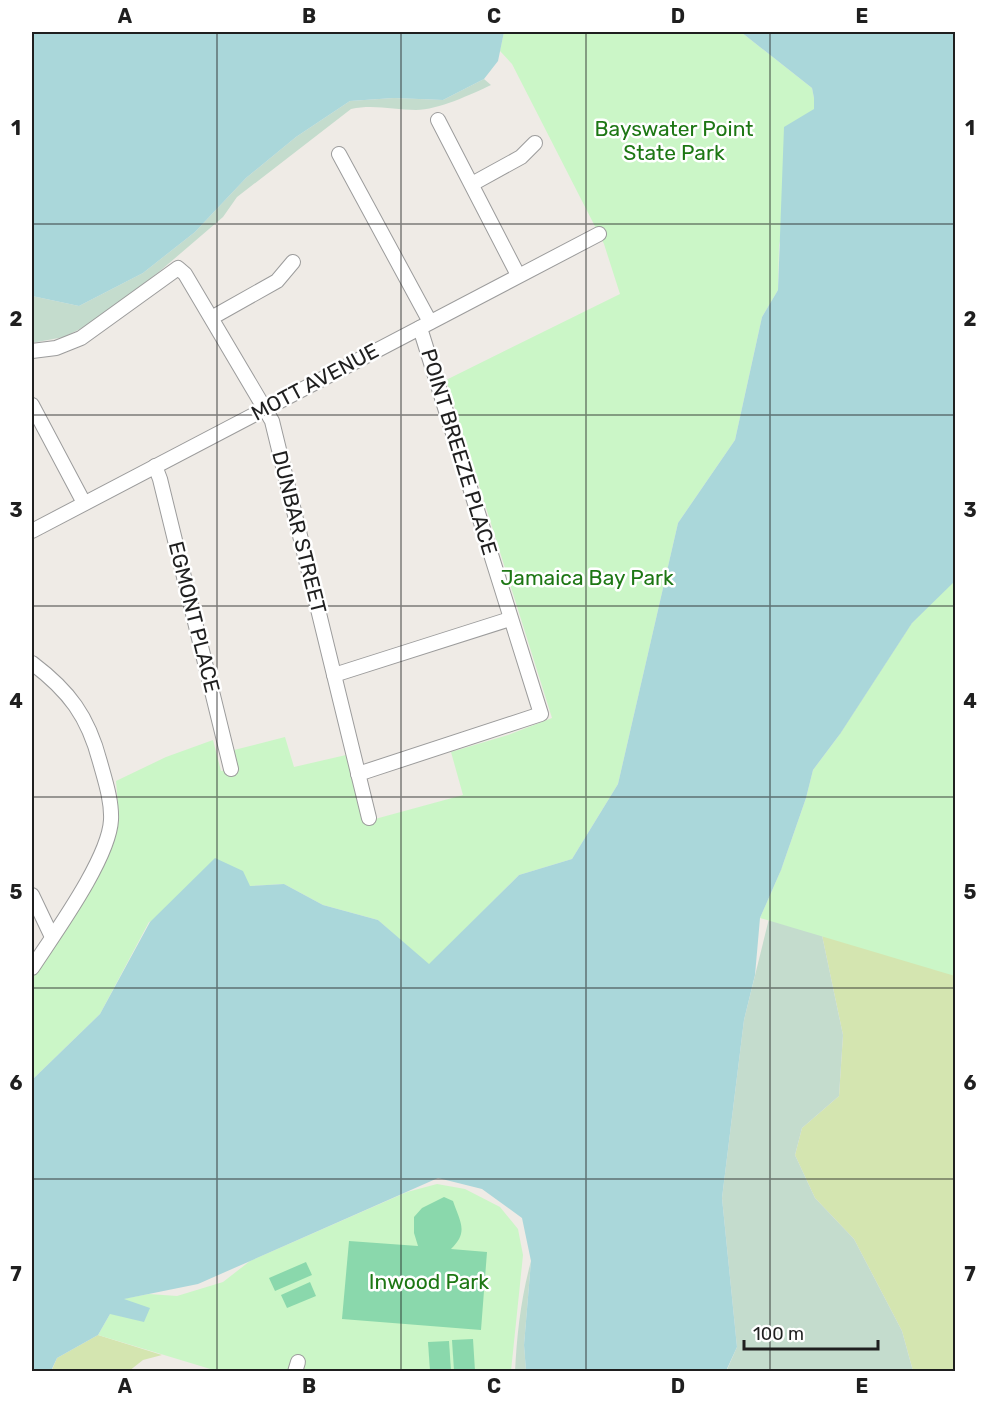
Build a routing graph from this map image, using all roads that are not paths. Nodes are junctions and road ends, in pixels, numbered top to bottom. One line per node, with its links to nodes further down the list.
1 (438, 120): 4 (street)
2 (535, 143): 4 (street)
3 (339, 154): 9 (street, POINT BREEZE PLACE)
4 (472, 184): 7 (street)
5 (599, 234): 7 (street, MOTT AVENUE)
6 (293, 262): 8 (street)
7 (518, 275): 9 (street, MOTT AVENUE)
8 (213, 317): 10 (street, DUNBAR STREET); 12 (street, DUNBAR STREET)
9 (425, 325): 12 (street, MOTT AVENUE); 16 (street, POINT BREEZE PLACE)
10 (32, 351)
11 (32, 405): 14 (street)
12 (263, 409): 13 (street, MOTT AVENUE); 18 (street, DUNBAR STREET)
13 (155, 466): 14 (street, MOTT AVENUE); 19 (street, EGMONT PLACE)
14 (84, 503): 15 (street, MOTT AVENUE)
15 (32, 531)
16 (510, 619): 18 (street); 20 (street, POINT BREEZE PLACE)
17 (32, 663): 23 (street)
18 (334, 675): 20 (street, DUNBAR STREET)
19 (231, 769)
20 (358, 774): 21 (street, DUNBAR STREET)
21 (369, 818)
22 (32, 894): 23 (street)
23 (51, 937): 24 (street)
24 (32, 968)

